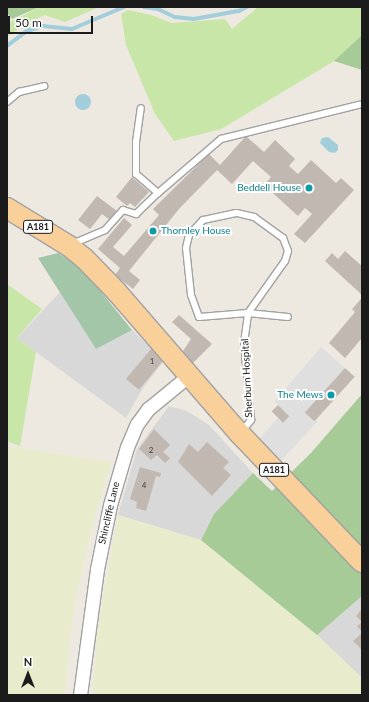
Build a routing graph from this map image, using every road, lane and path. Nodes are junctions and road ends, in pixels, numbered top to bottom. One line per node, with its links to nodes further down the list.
1 (44, 86): 2 (lane)
2 (7, 102)
3 (362, 104): 5 (lane)
4 (141, 108): 5 (lane)
5 (158, 193): 7 (lane)
6 (7, 208): 7 (main road, A181)
7 (69, 246): 10 (main road, A181)
8 (248, 313): 8 (lane, Sherburn Hospital); 9 (lane); 11 (lane, Sherburn Hospital)
9 (288, 317)
10 (188, 376): 11 (main road, A181); 13 (street, Shincliffe Lane)
11 (240, 434): 12 (main road, A181)
12 (362, 562)
13 (80, 695)

